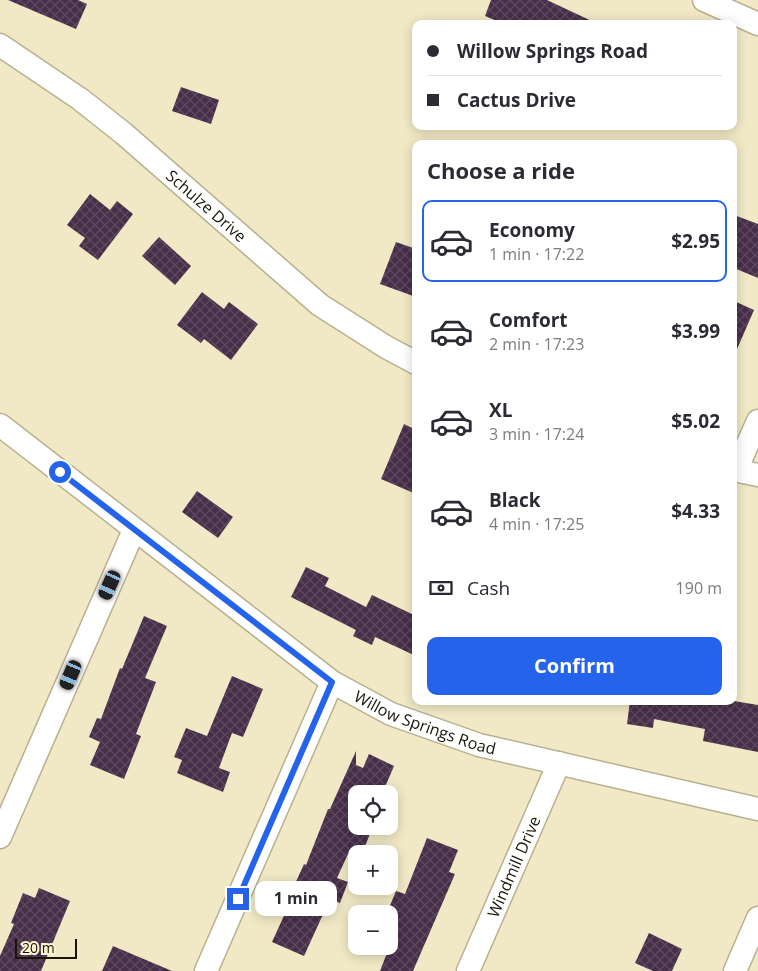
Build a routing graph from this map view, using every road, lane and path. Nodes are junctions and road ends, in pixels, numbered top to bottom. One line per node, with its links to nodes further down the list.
1 (704, 0): 2 (street)
2 (758, 24)
3 (0, 45): 4 (street, Schulze Drive)
4 (412, 361)
5 (758, 421): 7 (street)
6 (0, 425): 10 (street, Willow Springs Road)
7 (737, 466)
8 (737, 470): 9 (street)
9 (758, 475)
10 (134, 530): 11 (street, Willow Springs Road); 14 (street)
11 (332, 682): 12 (street, Willow Springs Road); 16 (street)
12 (558, 763): 13 (street, Willow Springs Road); 17 (street, Windmill Drive)
13 (758, 809)
14 (0, 838)
15 (758, 918): 18 (street)
16 (206, 971)
17 (468, 971)
18 (736, 971)

